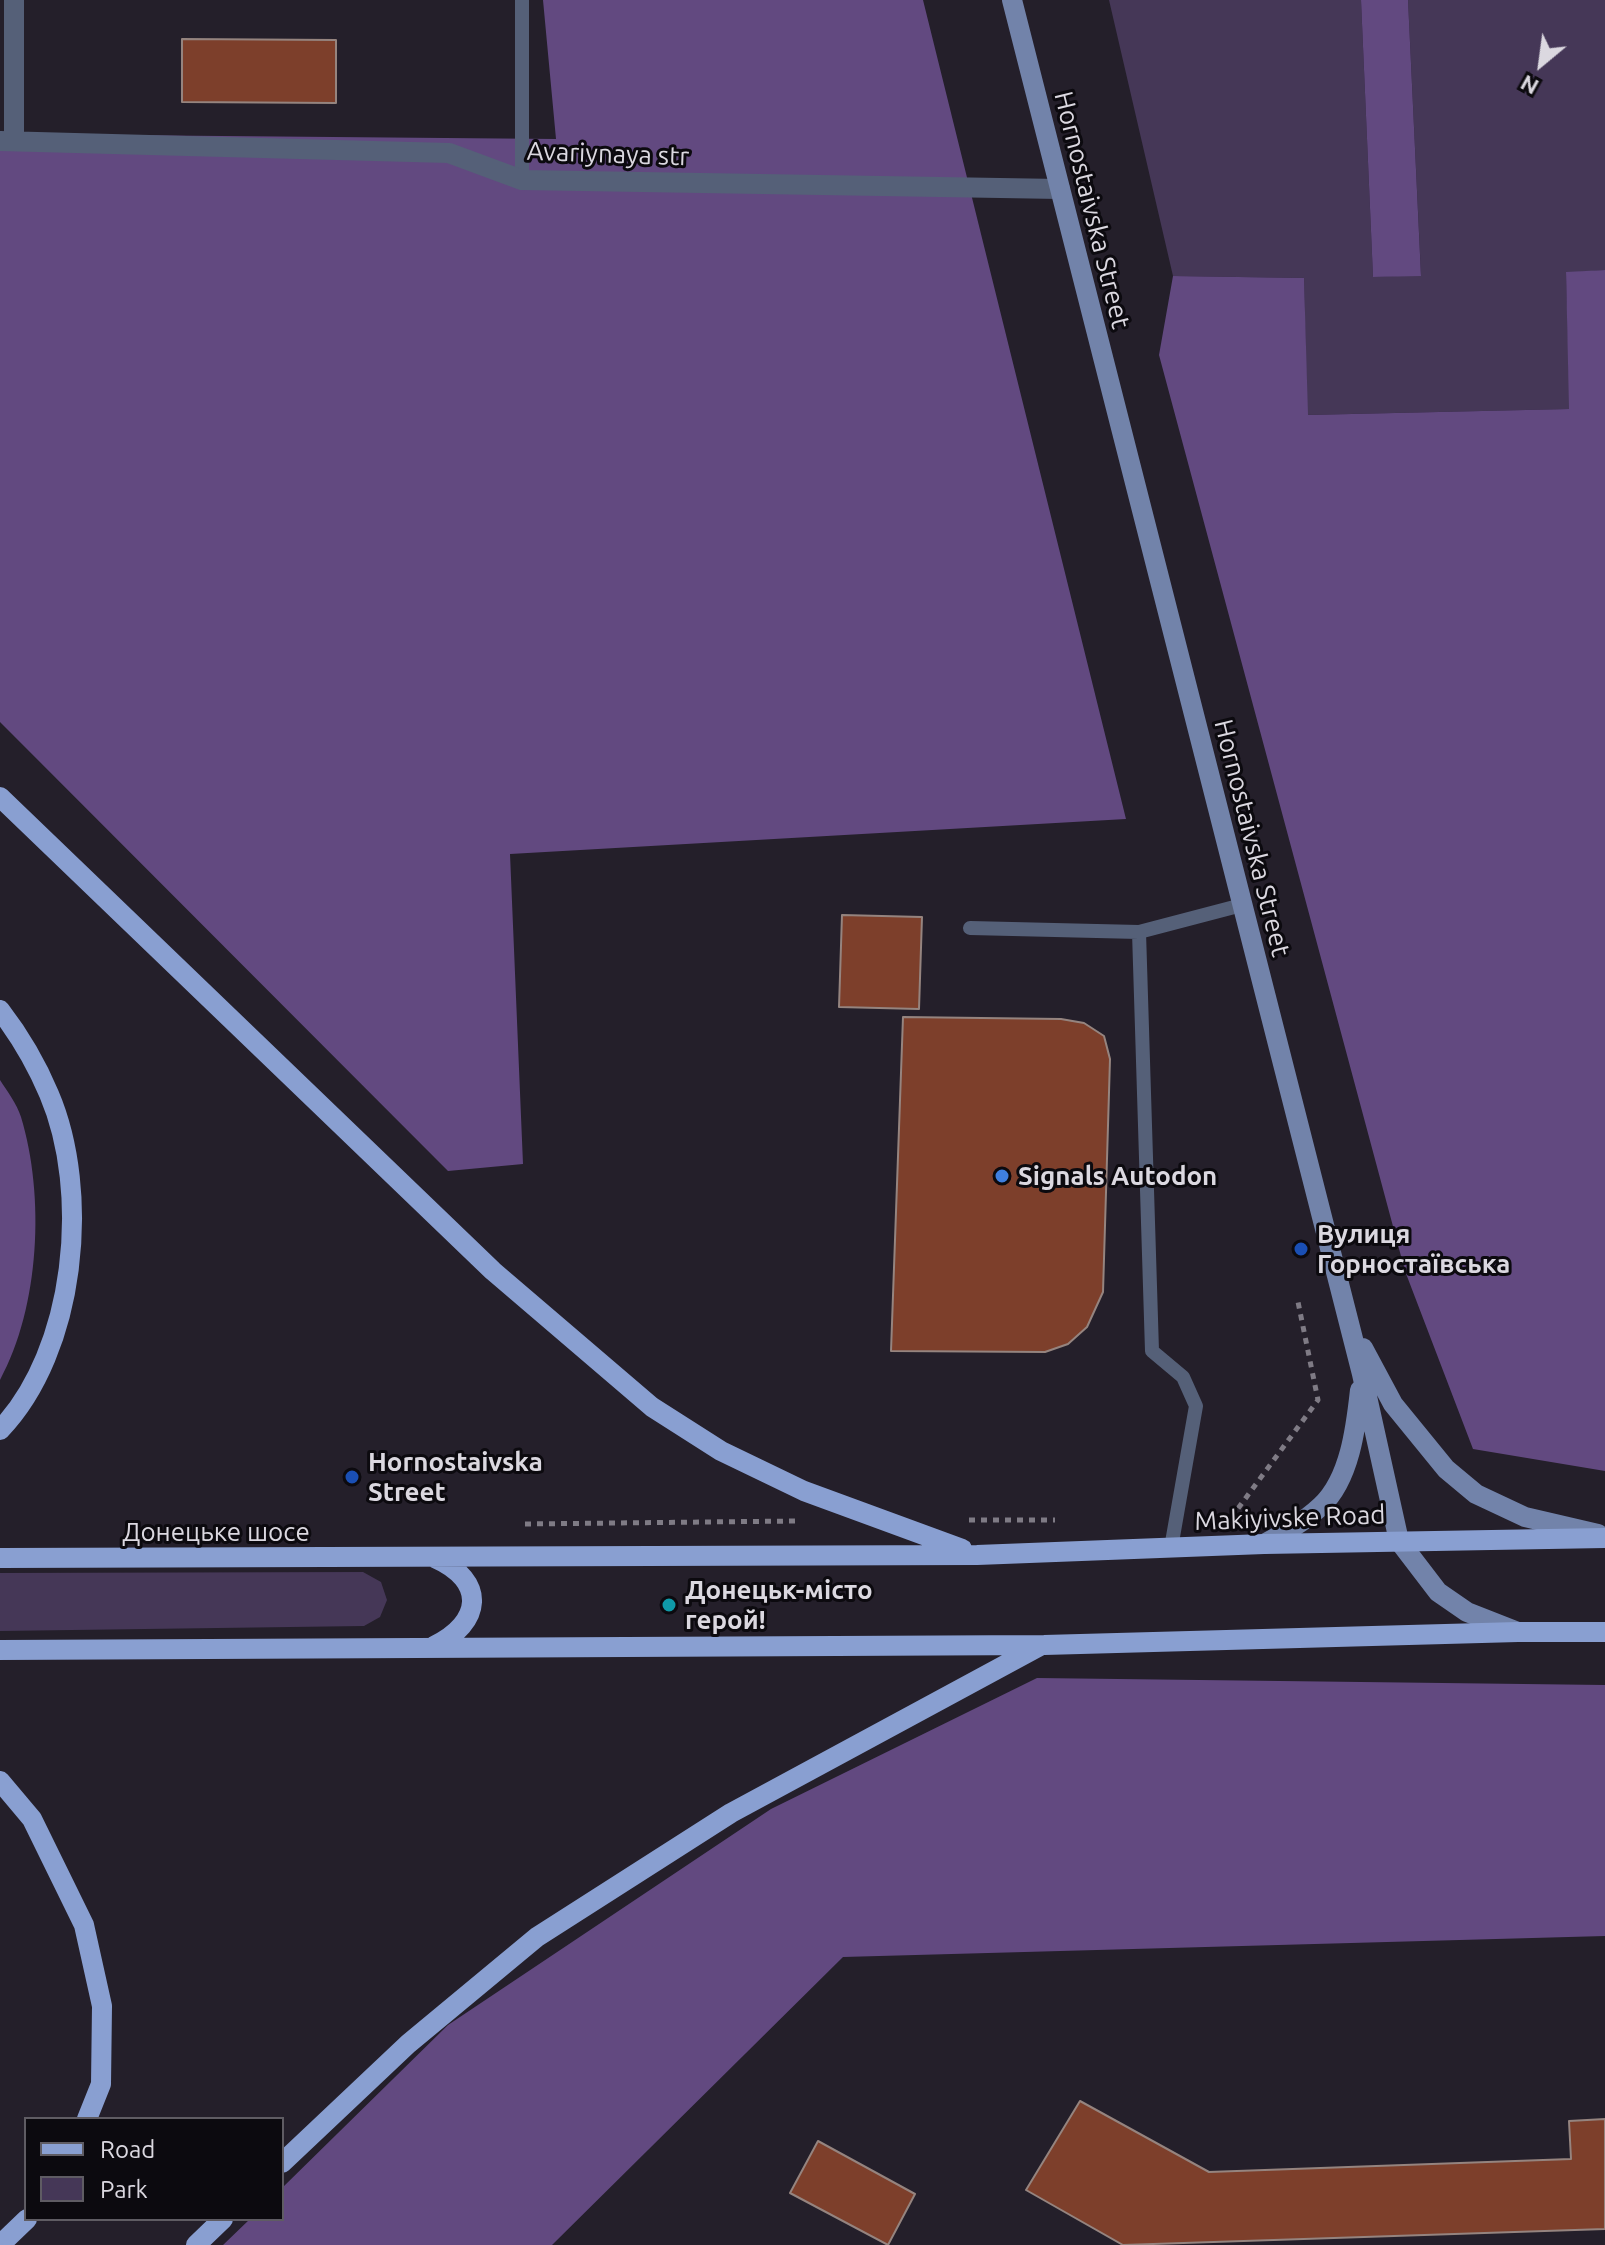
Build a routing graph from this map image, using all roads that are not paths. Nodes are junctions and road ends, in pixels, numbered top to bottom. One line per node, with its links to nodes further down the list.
1 (14, 0): 4 (street, Avariynaya str)
2 (522, 0): 5 (lane)
3 (1012, 0): 6 (main road, Hornostaivska Street)
4 (7, 141): 5 (street, Avariynaya str)
5 (522, 180): 6 (street, Avariynaya str)
6 (1060, 189): 8 (main road, Hornostaivska Street)
7 (0, 797): 19 (main road)
8 (1242, 905): 10 (lane); 12 (main road, Hornostaivska Street)
9 (970, 928): 10 (lane)
10 (1139, 932): 18 (lane)
11 (0, 1010): 14 (main road)
12 (1347, 1316): 13 (main road, Hornostaivska Street); 15 (main road)
13 (1362, 1374): 16 (main road, Hornostaivska Street); 17 (main road)
14 (0, 1430)
15 (1605, 1537): 16 (main road, Makiyivske Road)
16 (1399, 1541): 17 (main road, Makiyivske Road); 22 (main road, Hornostaivska Street)
17 (1264, 1544): 18 (main road, Makiyivske Road)
18 (1171, 1548): 19 (main road, Makiyivske Road)
19 (977, 1555): 20 (main road, Makiyivske Road)
20 (433, 1557): 21 (main road, Донецьке шосе); 25 (main road)
21 (0, 1558)
22 (1518, 1632): 23 (main road); 24 (main road)
23 (1605, 1632)
24 (1044, 1645): 25 (main road); 29 (main road)
25 (430, 1648): 26 (main road)
26 (0, 1650)
27 (0, 1781): 28 (main road)
28 (88, 2117)
29 (284, 2161)
30 (25, 2221): 32 (main road)
31 (221, 2221): 33 (main road)
32 (0, 2245)
33 (196, 2245)

